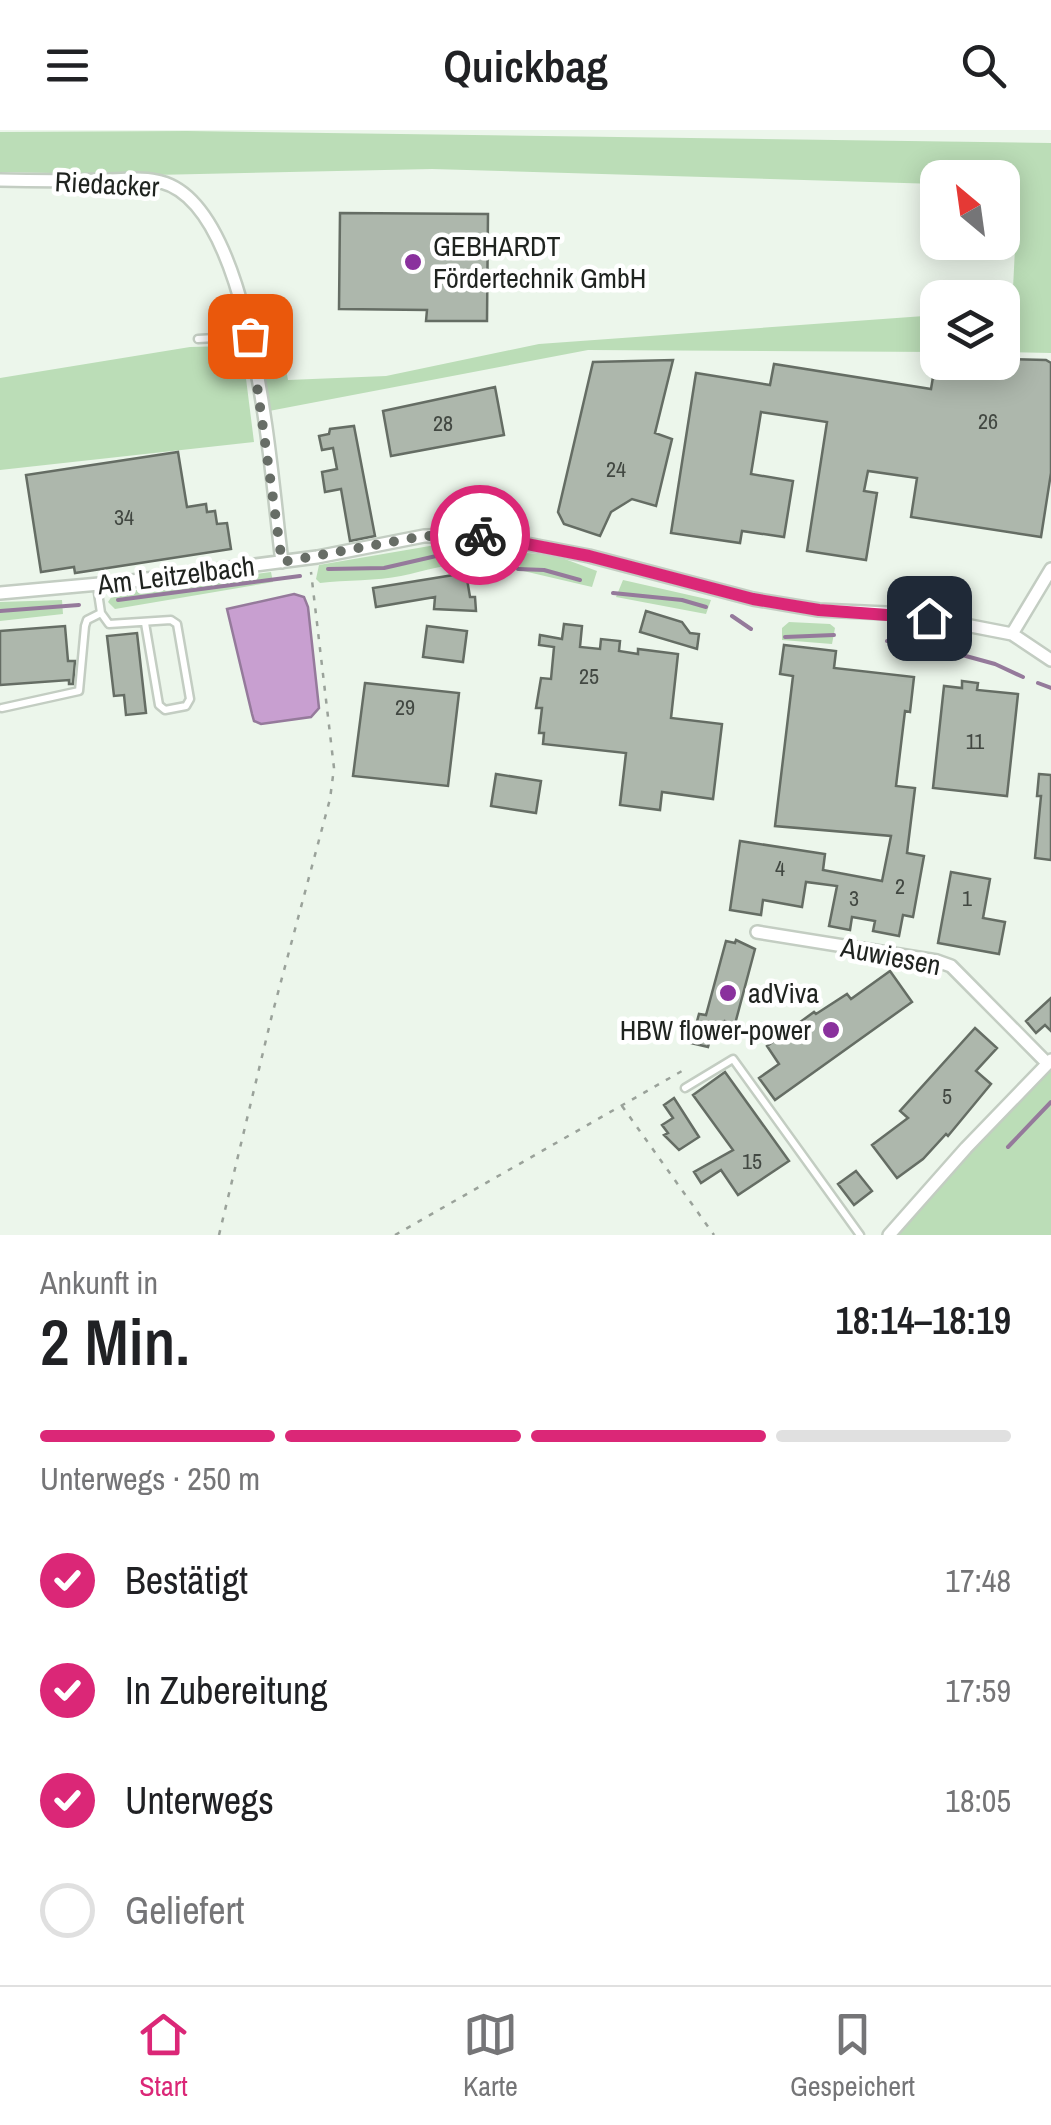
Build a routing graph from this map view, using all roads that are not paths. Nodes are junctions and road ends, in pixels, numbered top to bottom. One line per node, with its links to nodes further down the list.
1 (0, 180): 2 (street, Riedacker)
2 (250, 336): 3 (lane); 4 (street, Riedacker)
3 (198, 339)
4 (282, 562): 6 (street, Am Leitzelbach); 10 (street, Am Leitzelbach)
5 (1051, 570): 10 (street)
6 (96, 584): 7 (street, Am Leitzelbach); 8 (lane)
7 (0, 593)
8 (101, 613): 9 (lane); 12 (lane)
9 (145, 623): 9 (lane)
10 (1012, 634): 11 (street, Am Leitzelbach)
11 (1051, 660)
12 (2, 708)
13 (758, 932): 14 (street, Auwiesen)
14 (1049, 1061): 17 (street)
15 (684, 1088): 16 (lane)
16 (860, 1235)
17 (890, 1235)

